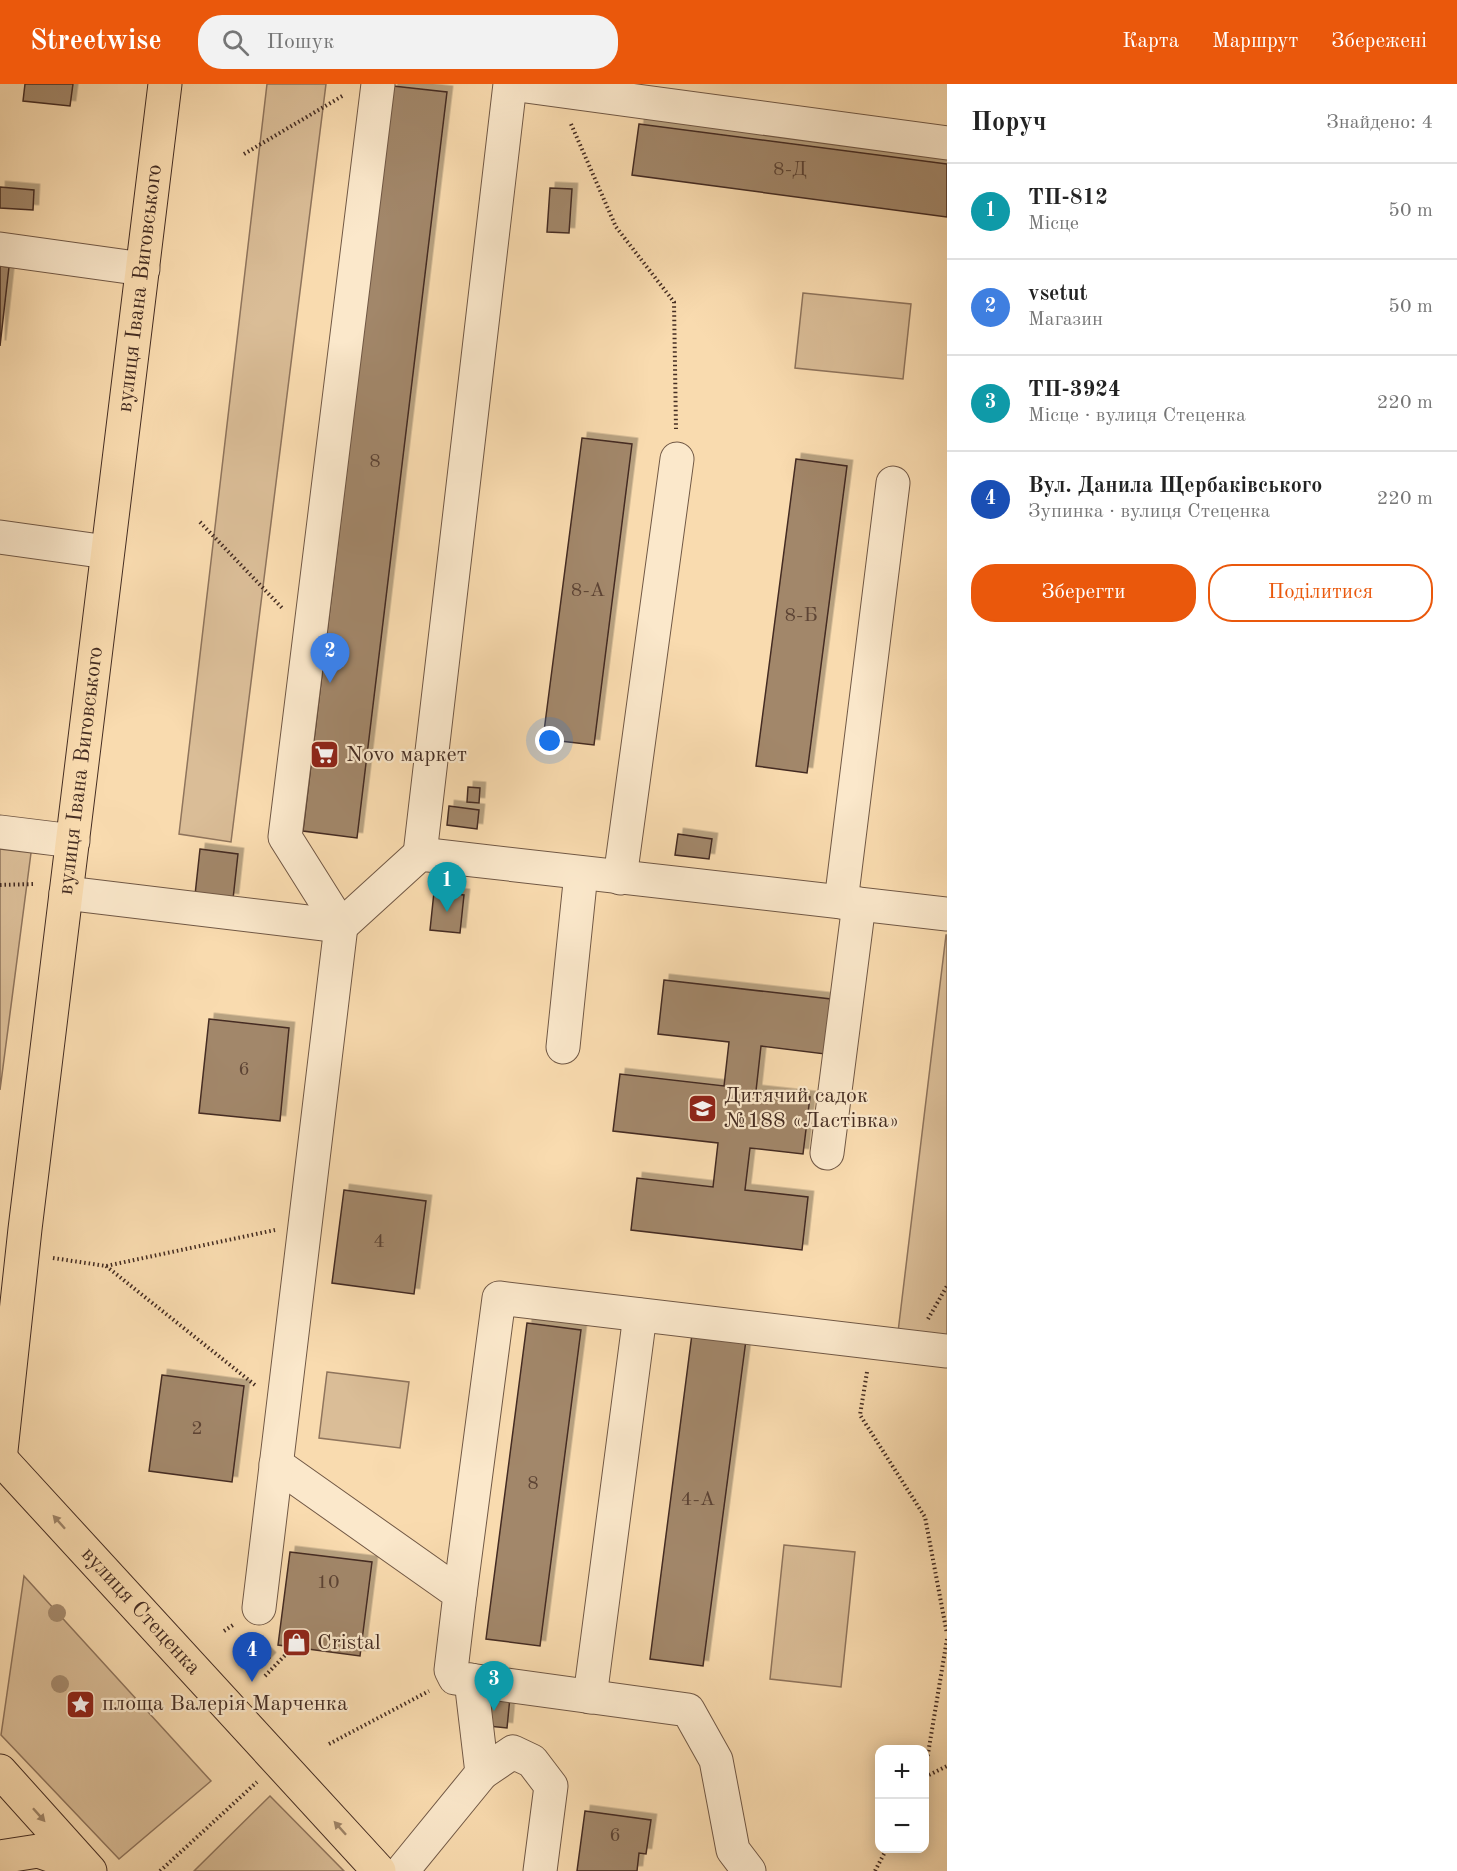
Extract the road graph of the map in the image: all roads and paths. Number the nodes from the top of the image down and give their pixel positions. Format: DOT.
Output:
graph roads {
  1 [pos="165,84"];
  2 [pos="511,84"];
  3 [pos="365,87"];
  4 [pos="556,90"];
  5 [pos="947,143"];
  6 [pos="244,154"];
  7 [pos="0,249"];
  8 [pos="143,269"];
  9 [pos="677,459"];
  10 [pos="893,483"];
  11 [pos="200,522"];
  12 [pos="0,537"];
  13 [pos="107,552"];
  14 [pos="310,638"];
  15 [pos="0,832"];
  16 [pos="73,841"];
  17 [pos="420,854"];
  18 [pos="581,873"];
  19 [pos="620,878"];
  20 [pos="33,884"];
  21 [pos="0,885"];
  22 [pos="66,893"];
  23 [pos="850,903"];
  24 [pos="947,914"];
  25 [pos="341,926"];
  26 [pos="563,1047"];
  27 [pos="827,1153"];
  28 [pos="305,1223"];
  29 [pos="36,1256"];
  30 [pos="106,1266"];
  31 [pos="0,1282"];
  32 [pos="640,1315"];
  33 [pos="872,1341"];
  34 [pos="947,1351"];
  35 [pos="282,1416"];
  36 [pos="0,1458"];
  37 [pos="276,1464"];
  38 [pos="460,1593"];
  39 [pos="259,1608"];
  40 [pos="947,1634"];
  41 [pos="947,1639"];
  42 [pos="293,1647"];
  43 [pos="265,1676"];
  44 [pos="463,1679"];
  45 [pos="590,1697"];
  46 [pos="329,1744"];
  47 [pos="929,1753"];
  48 [pos="947,1766"];
  49 [pos="0,1772"];
  50 [pos="482,1773"];
  51 [pos="929,1776"];
  52 [pos="257,1782"];
  53 [pos="884,1853"];
  54 [pos="0,1857"];
  55 [pos="88,1869"];
  56 [pos="160,1871"];
  57 [pos="379,1871"];
  58 [pos="402,1871"];
  59 [pos="540,1871"];
  60 [pos="749,1871"];
  61 [pos="875,1871"];
  1 -- 8 [label="main road, вулиця Івана Виговського"];
  2 -- 4 [label="street"];
  2 -- 17 [label="street"];
  3 -- 6 [label="path"];
  3 -- 14 [label="street"];
  4 -- 5 [label="street"];
  4 -- 9 [label="path"];
  7 -- 8 [label="street"];
  8 -- 13 [label="main road, вулиця Івана Виговського"];
  9 -- 19 [label="street"];
  10 -- 23 [label="street"];
  11 -- 14 [label="path"];
  12 -- 13 [label="street"];
  13 -- 16 [label="main road, вулиця Івана Виговського"];
  14 -- 25 [label="street"];
  15 -- 16 [label="street"];
  16 -- 22 [label="main road, вулиця Івана Виговського"];
  17 -- 18 [label="street"];
  17 -- 25 [label="street"];
  18 -- 19 [label="street"];
  18 -- 26 [label="street"];
  19 -- 23 [label="street"];
  20 -- 21 [label="path"];
  22 -- 25 [label="street"];
  22 -- 29 [label="main road, вулиця Івана Виговського"];
  23 -- 24 [label="street"];
  23 -- 27 [label="street"];
  25 -- 28 [label="street"];
  28 -- 30 [label="path"];
  28 -- 35 [label="street"];
  29 -- 30 [label="path"];
  29 -- 31 [label="main road"];
  29 -- 36 [label="main road, вулиця Івана Виговського"];
  30 -- 35 [label="path"];
  32 -- 33 [label="street"];
  32 -- 38 [label="street"];
  32 -- 45 [label="street"];
  33 -- 34 [label="street"];
  33 -- 40 [label="path"];
  35 -- 37 [label="street"];
  57 -- 36 [label="main road, вулиця Стеценка, one-way"];
  37 -- 38 [label="street"];
  37 -- 39 [label="street"];
  38 -- 44 [label="street"];
  41 -- 47 [label="path"];
  42 -- 43 [label="path"];
  44 -- 45 [label="street"];
  44 -- 46 [label="path"];
  44 -- 50 [label="street"];
  45 -- 60 [label="street"];
  48 -- 51 [label="path"];
  49 -- 55 [label="main road, one-way"];
  50 -- 58 [label="street"];
  50 -- 59 [label="street"];
  52 -- 56 [label="path"];
  53 -- 61 [label="path"];
  54 -- 55 [label="main road"];
}
